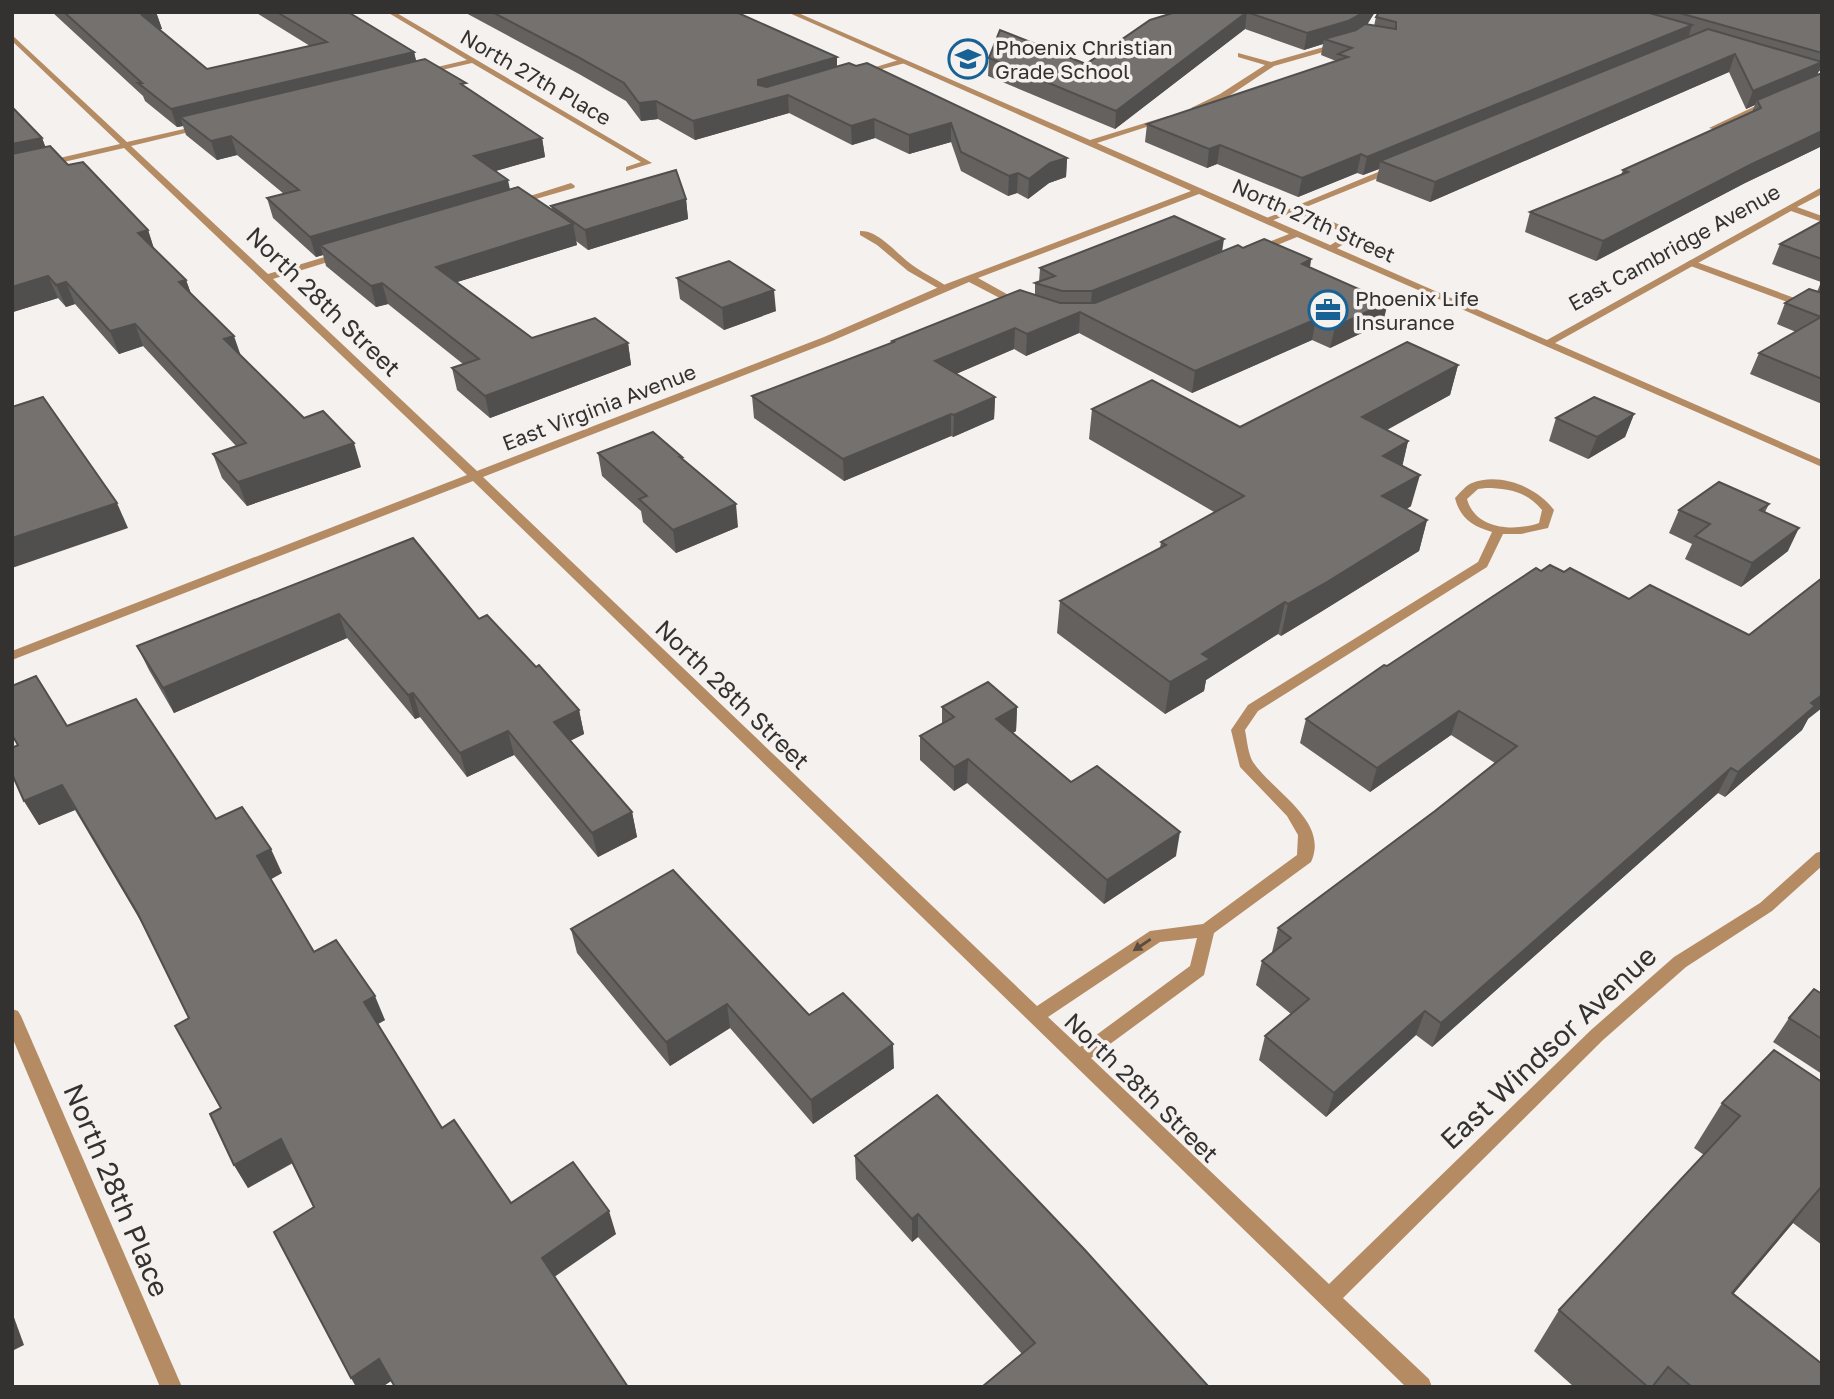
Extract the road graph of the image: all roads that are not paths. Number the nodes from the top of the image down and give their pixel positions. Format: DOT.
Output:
graph roads {
  1 [pos="390,12"];
  2 [pos="790,12"];
  3 [pos="12,37"];
  4 [pos="1349,43"];
  5 [pos="1241,55"];
  6 [pos="473,61"];
  7 [pos="902,61"];
  8 [pos="1272,64"];
  9 [pos="852,76"];
  10 [pos="408,77"];
  11 [pos="1772,102"];
  12 [pos="1191,110"];
  13 [pos="1179,114"];
  14 [pos="212,124"];
  15 [pos="1713,128"];
  16 [pos="1090,143"];
  17 [pos="127,145"];
  18 [pos="1408,162"];
  19 [pos="629,169"];
  20 [pos="12,172"];
  21 [pos="570,186"];
  22 [pos="1822,190"];
  23 [pos="1199,191"];
  24 [pos="506,205"];
  25 [pos="1790,208"];
  26 [pos="1294,209"];
  27 [pos="1822,219"];
  28 [pos="1266,220"];
  29 [pos="863,233"];
  30 [pos="1297,234"];
  31 [pos="1331,248"];
  32 [pos="351,252"];
  33 [pos="1248,254"];
  34 [pos="1691,263"];
  35 [pos="266,278"];
  36 [pos="970,278"];
  37 [pos="944,288"];
  38 [pos="1024,307"];
  39 [pos="1822,312"];
  40 [pos="1548,343"];
  41 [pos="1822,464"];
  42 [pos="475,477"];
  43 [pos="1499,530"];
  44 [pos="12,656"];
  45 [pos="1822,857"];
  46 [pos="1207,930"];
  47 [pos="12,1016"];
  48 [pos="1037,1016"];
  49 [pos="1079,1057"];
  50 [pos="1329,1298"];
  51 [pos="171,1387"];
  52 [pos="1421,1387"];
  1 -- 6 [label="street, North 27th Place"];
  2 -- 7 [label="street, North 27th Street"];
  3 -- 17 [label="street, North 28th Street"];
  4 -- 8 [label="street"];
  5 -- 8 [label="street"];
  6 -- 10 [label="street"];
  6 -- 19 [label="street, North 27th Place"];
  7 -- 9 [label="street"];
  7 -- 16 [label="street, North 27th Street"];
  8 -- 12 [label="street"];
  11 -- 15 [label="street"];
  13 -- 16 [label="street"];
  14 -- 17 [label="street"];
  16 -- 23 [label="street, North 27th Street"];
  17 -- 20 [label="street"];
  17 -- 35 [label="street, North 28th Street"];
  18 -- 26 [label="street"];
  21 -- 24 [label="street"];
  22 -- 25 [label="street, East Cambridge Avenue"];
  23 -- 28 [label="street, North 27th Street"];
  23 -- 36 [label="street, East Virginia Avenue"];
  25 -- 27 [label="street"];
  25 -- 34 [label="street, East Cambridge Avenue"];
  26 -- 28 [label="street"];
  26 -- 31 [label="street"];
  28 -- 30 [label="street, North 27th Street"];
  29 -- 37 [label="street"];
  30 -- 31 [label="street, North 27th Street"];
  30 -- 33 [label="street"];
  31 -- 40 [label="street, North 27th Street"];
  32 -- 35 [label="street"];
  34 -- 39 [label="street"];
  34 -- 40 [label="street, East Cambridge Avenue"];
  35 -- 42 [label="street, North 28th Street"];
  36 -- 37 [label="street, East Virginia Avenue"];
  36 -- 38 [label="street"];
  37 -- 42 [label="street, East Virginia Avenue"];
  40 -- 41 [label="street, North 27th Street"];
  42 -- 44 [label="street, East Virginia Avenue"];
  42 -- 48 [label="street, North 28th Street"];
  43 -- 43 [label="street"];
  43 -- 46 [label="street"];
  45 -- 50 [label="street, East Windsor Avenue"];
  46 -- 48 [label="street, one-way"];
  46 -- 49 [label="street"];
  47 -- 51 [label="street, North 28th Place"];
  48 -- 49 [label="street, North 28th Street"];
  49 -- 50 [label="street, North 28th Street"];
  50 -- 52 [label="street, North 28th Street"];
}
